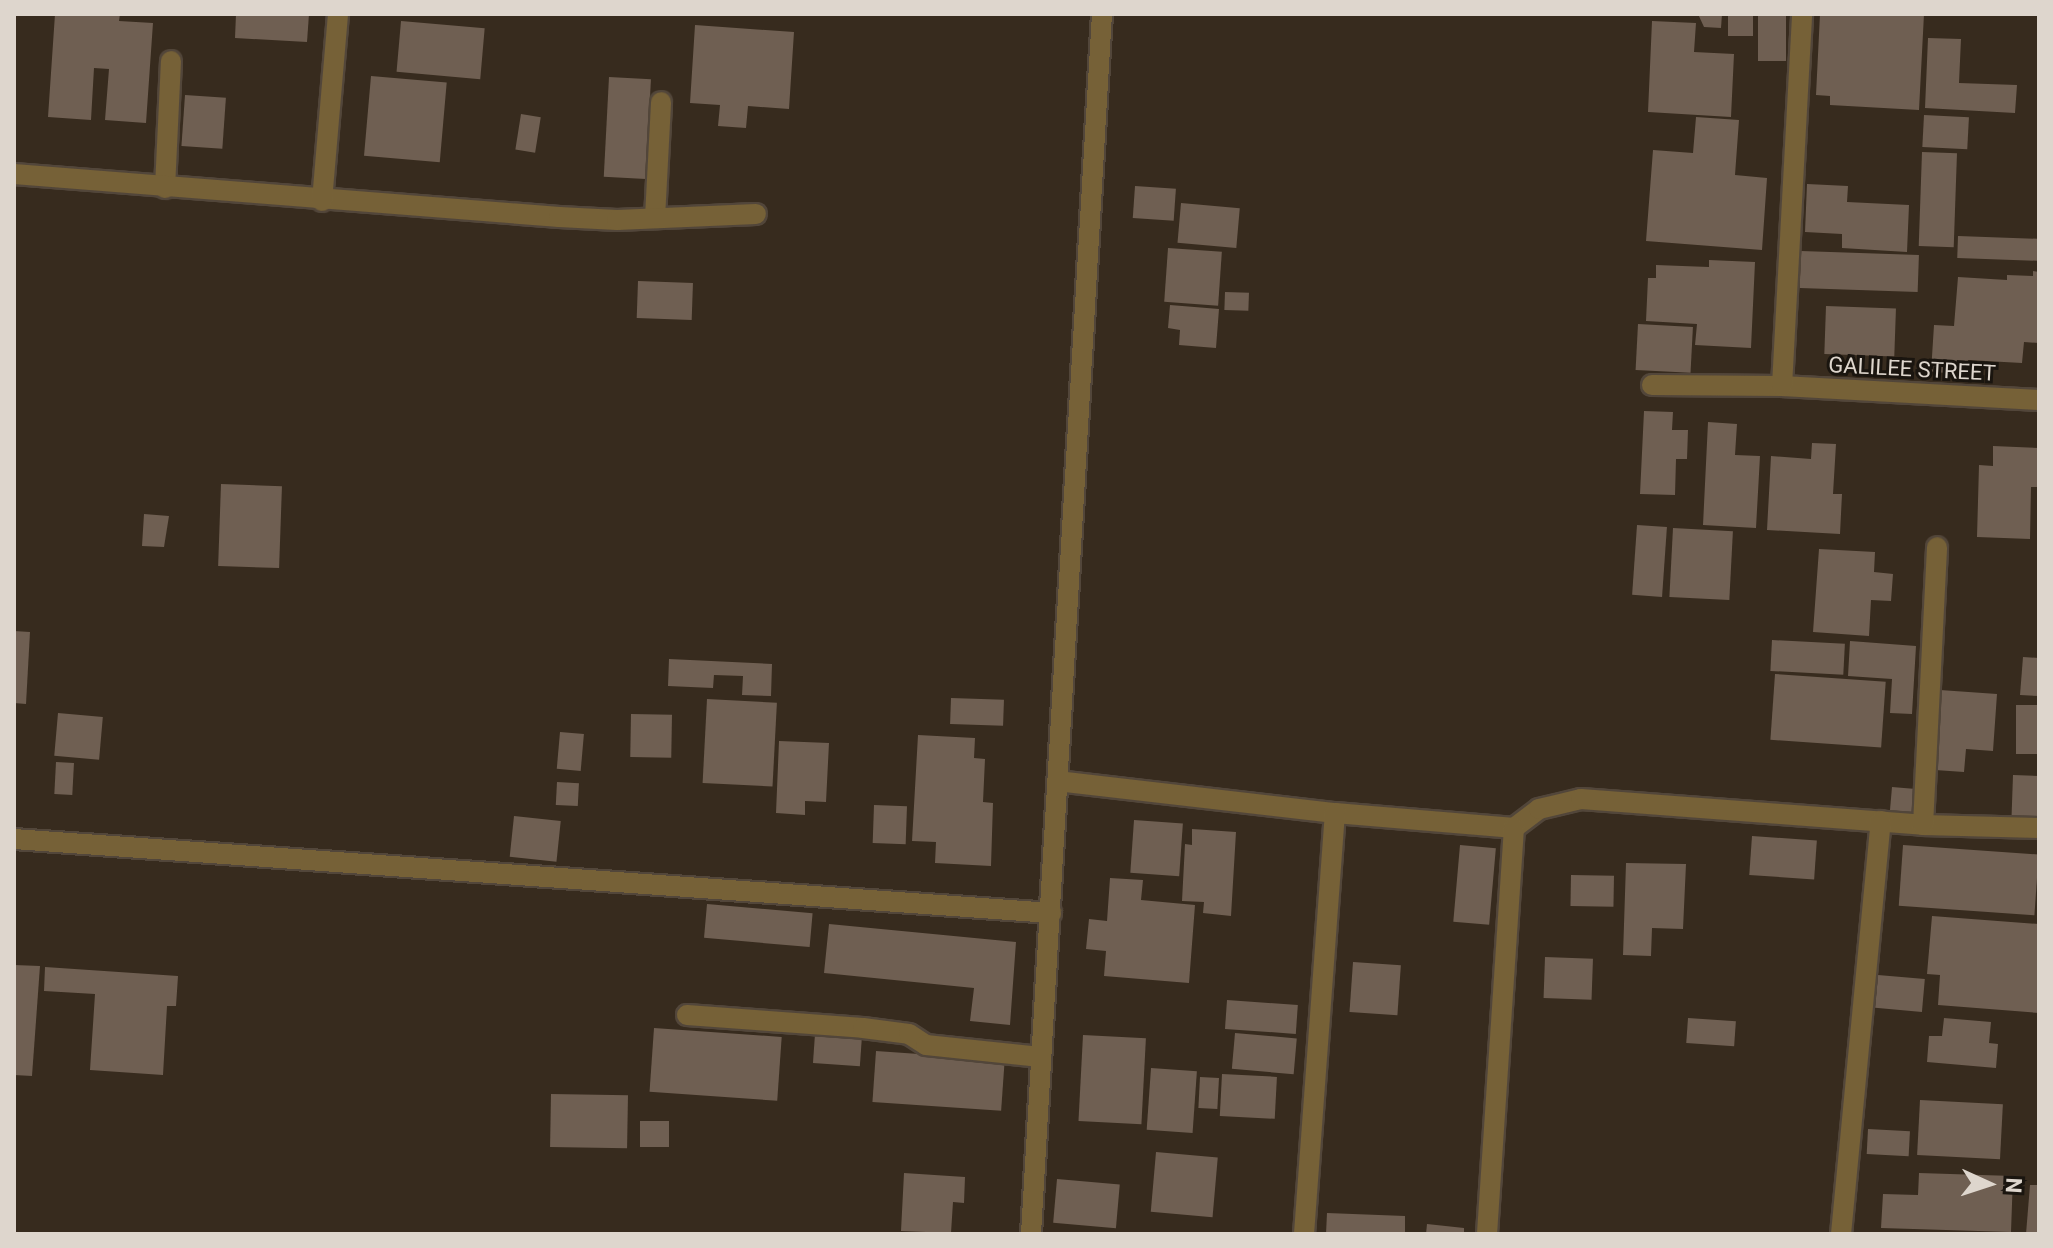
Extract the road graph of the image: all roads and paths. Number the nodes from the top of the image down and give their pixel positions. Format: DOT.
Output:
graph roads {
  1 [pos="338,14"];
  2 [pos="1102,14"];
  3 [pos="1802,14"];
  4 [pos="171,61"];
  5 [pos="661,102"];
  6 [pos="14,174"];
  7 [pos="165,188"];
  8 [pos="322,201"];
  9 [pos="756,214"];
  10 [pos="655,218"];
  11 [pos="1652,385"];
  12 [pos="1782,386"];
  13 [pos="2039,400"];
  14 [pos="1937,547"];
  15 [pos="1057,781"];
  16 [pos="1335,813"];
  17 [pos="1881,821"];
  18 [pos="1923,825"];
  19 [pos="1514,828"];
  20 [pos="2039,828"];
  21 [pos="14,839"];
  22 [pos="1051,913"];
  23 [pos="687,1015"];
  24 [pos="1040,1057"];
  25 [pos="1031,1234"];
  26 [pos="1304,1234"];
  27 [pos="1487,1234"];
  28 [pos="1841,1234"];
  1 -- 8 [label="street"];
  2 -- 15 [label="street"];
  3 -- 12 [label="street"];
  4 -- 7 [label="street"];
  5 -- 10 [label="street"];
  6 -- 7 [label="street"];
  7 -- 8 [label="street"];
  8 -- 10 [label="street"];
  9 -- 10 [label="street"];
  11 -- 12 [label="street, GALILEE STREET"];
  12 -- 13 [label="street, GALILEE STREET"];
  14 -- 18 [label="street"];
  15 -- 16 [label="street"];
  15 -- 22 [label="street"];
  16 -- 19 [label="street"];
  16 -- 26 [label="street"];
  17 -- 18 [label="street"];
  17 -- 19 [label="street"];
  17 -- 28 [label="street"];
  18 -- 20 [label="street"];
  19 -- 27 [label="street"];
  21 -- 22 [label="street"];
  22 -- 24 [label="street"];
  23 -- 24 [label="street"];
  24 -- 25 [label="street"];
}
